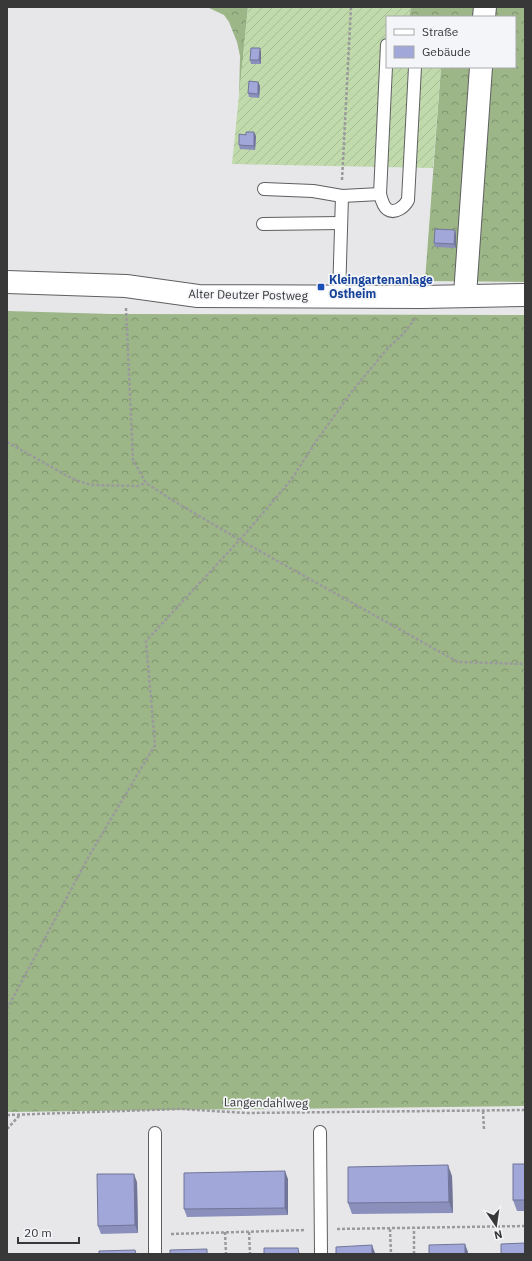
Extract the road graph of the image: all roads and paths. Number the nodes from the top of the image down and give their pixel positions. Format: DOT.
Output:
graph roads {
  1 [pos="351,7"];
  2 [pos="386,66"];
  3 [pos="414,68"];
  4 [pos="481,68"];
  5 [pos="264,189"];
  6 [pos="380,194"];
  7 [pos="342,196"];
  8 [pos="341,223"];
  9 [pos="263,224"];
  10 [pos="7,282"];
  11 [pos="465,295"];
  12 [pos="525,295"];
  13 [pos="339,296"];
  14 [pos="125,302"];
  15 [pos="417,315"];
  16 [pos="7,442"];
  17 [pos="146,483"];
  18 [pos="240,540"];
  19 [pos="525,664"];
  20 [pos="7,1009"];
  21 [pos="483,1110"];
  22 [pos="525,1110"];
  23 [pos="20,1114"];
  24 [pos="7,1115"];
  25 [pos="7,1129"];
  26 [pos="484,1130"];
  27 [pos="320,1132"];
  28 [pos="156,1133"];
  29 [pos="525,1226"];
  30 [pos="390,1228"];
  31 [pos="414,1228"];
  32 [pos="321,1230"];
  33 [pos="225,1232"];
  34 [pos="249,1232"];
  35 [pos="154,1234"];
  36 [pos="155,1254"];
  37 [pos="226,1254"];
  38 [pos="250,1254"];
  39 [pos="321,1254"];
  40 [pos="391,1254"];
  41 [pos="414,1254"];
  1 -- 7 [label="path"];
  2 -- 6 [label="lane"];
  3 -- 6 [label="lane"];
  4 -- 11 [label="street"];
  5 -- 7 [label="lane"];
  6 -- 7 [label="lane"];
  7 -- 8 [label="lane"];
  8 -- 9 [label="lane"];
  8 -- 13 [label="lane"];
  10 -- 13 [label="street, Alter Deutzer Postweg"];
  11 -- 12 [label="street, Alter Deutzer Postweg"];
  11 -- 13 [label="street, Alter Deutzer Postweg"];
  14 -- 17 [label="path"];
  15 -- 18 [label="path"];
  16 -- 17 [label="path"];
  17 -- 18 [label="path"];
  18 -- 19 [label="path"];
  18 -- 20 [label="path"];
  21 -- 22 [label="path, Langendahlweg"];
  21 -- 23 [label="path, Langendahlweg"];
  21 -- 26 [label="path"];
  23 -- 24 [label="path, Langendahlweg"];
  23 -- 25 [label="path"];
  27 -- 32 [label="lane"];
  28 -- 35 [label="lane"];
  29 -- 31 [label="path"];
  30 -- 31 [label="path"];
  30 -- 32 [label="path"];
  30 -- 40 [label="path"];
  31 -- 41 [label="path"];
  32 -- 34 [label="path"];
  32 -- 39 [label="lane"];
  33 -- 34 [label="path"];
  33 -- 35 [label="path"];
  33 -- 37 [label="path"];
  34 -- 38 [label="path"];
  35 -- 36 [label="lane"];
}
